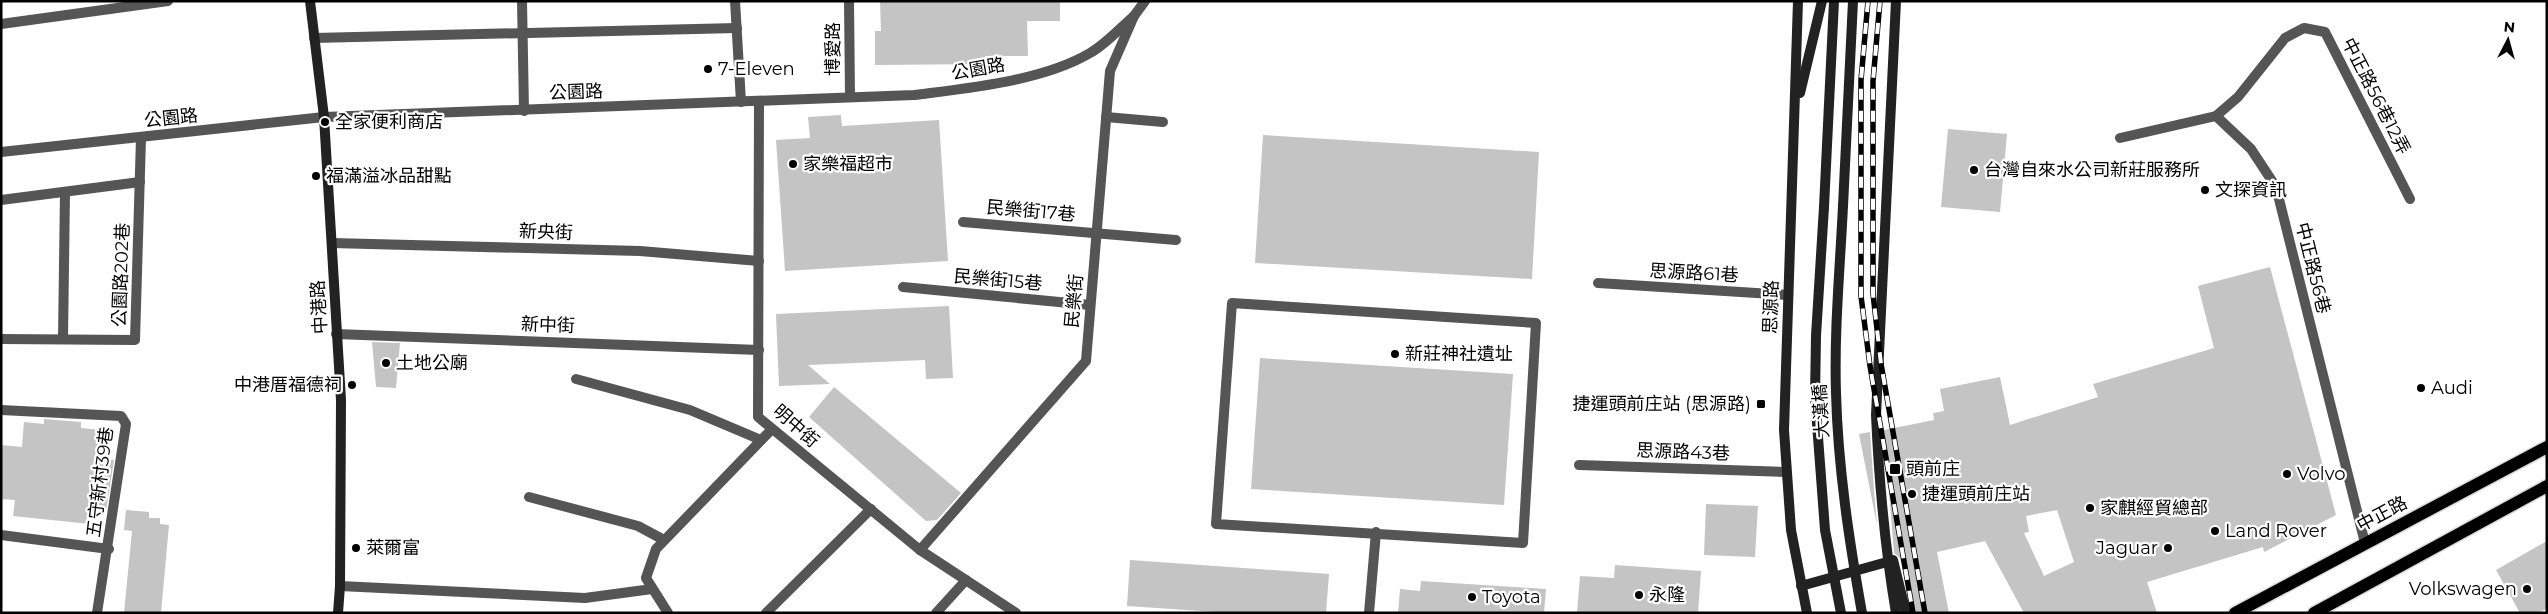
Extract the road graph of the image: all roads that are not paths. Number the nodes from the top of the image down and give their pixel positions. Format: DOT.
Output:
graph roads {
  1 [pos="168,1"];
  2 [pos="310,1"];
  3 [pos="522,1"];
  4 [pos="735,1"];
  5 [pos="849,1"];
  6 [pos="1145,1"];
  7 [pos="1798,1"];
  8 [pos="1822,1"];
  9 [pos="1834,1"];
  10 [pos="1853,1"];
  11 [pos="1896,1"];
  12 [pos="1134,16"];
  13 [pos="1,24"];
  14 [pos="737,28"];
  15 [pos="523,33"];
  16 [pos="314,38"];
  17 [pos="850,97"];
  18 [pos="759,101"];
  19 [pos="741,102"];
  20 [pos="524,111"];
  21 [pos="1794,114"];
  22 [pos="2216,116"];
  23 [pos="324,117"];
  24 [pos="1106,117"];
  25 [pos="1163,122"];
  26 [pos="141,138"];
  27 [pos="2120,138"];
  28 [pos="1,152"];
  29 [pos="140,182"];
  30 [pos="65,192"];
  31 [pos="2410,199"];
  32 [pos="1,200"];
  33 [pos="963,222"];
  34 [pos="1096,233"];
  35 [pos="1176,240"];
  36 [pos="332,243"];
  37 [pos="759,261"];
  38 [pos="1598,283"];
  39 [pos="903,287"];
  40 [pos="1788,295"];
  41 [pos="1090,305"];
  42 [pos="336,334"];
  43 [pos="1,339"];
  44 [pos="63,340"];
  45 [pos="758,350"];
  46 [pos="576,380"];
  47 [pos="1,410"];
  48 [pos="772,428"];
  49 [pos="761,440"];
  50 [pos="2547,447"];
  51 [pos="1579,465"];
  52 [pos="1786,472"];
  53 [pos="2547,486"];
  54 [pos="530,497"];
  55 [pos="871,510"];
  56 [pos="1886,528"];
  57 [pos="1376,532"];
  58 [pos="1,535"];
  59 [pos="664,540"];
  60 [pos="2365,543"];
  61 [pos="108,550"];
  62 [pos="920,550"];
  63 [pos="1887,562"];
  64 [pos="966,580"];
  65 [pos="340,586"];
  66 [pos="1801,586"];
  67 [pos="652,589"];
  68 [pos="2240,612"];
  69 [pos="97,613"];
  70 [pos="338,613"];
  71 [pos="668,613"];
  72 [pos="766,613"];
  73 [pos="936,613"];
  74 [pos="1016,613"];
  75 [pos="1368,613"];
  76 [pos="1807,613"];
  77 [pos="1841,613"];
  78 [pos="1862,613"];
  79 [pos="1896,613"];
  80 [pos="1906,613"];
  81 [pos="2314,613"];
  1 -- 13 [label="street"];
  2 -- 16 [label="main road, 中港路"];
  3 -- 15 [label="street"];
  4 -- 14 [label="street"];
  5 -- 17 [label="street, 博愛路"];
  6 -- 12 [label="street, 民樂街"];
  7 -- 21 [label="main road, 思源路"];
  8 -- 21 [label="main road"];
  9 -- 77 [label="main road, 大漢橋, bridge"];
  10 -- 78 [label="main road, 大漢橋, bridge"];
  11 -- 56 [label="main road"];
  12 -- 17 [label="street, 公園路"];
  12 -- 24 [label="street, 民樂街"];
  14 -- 15 [label="street"];
  14 -- 19 [label="street"];
  15 -- 16 [label="street"];
  15 -- 20 [label="street"];
  16 -- 23 [label="main road, 中港路"];
  17 -- 18 [label="street, 公園路"];
  18 -- 19 [label="street, 公園路"];
  18 -- 37 [label="street, 明中街"];
  19 -- 20 [label="street, 公園路"];
  20 -- 23 [label="street, 公園路"];
  21 -- 40 [label="main road, 思源路"];
  22 -- 27 [label="street"];
  22 -- 31 [label="street, 中正路56巷12弄"];
  22 -- 60 [label="street, 中正路56巷"];
  23 -- 26 [label="street, 公園路"];
  23 -- 36 [label="main road, 中港路"];
  24 -- 25 [label="street"];
  24 -- 34 [label="street, 民樂街"];
  26 -- 28 [label="street, 公園路"];
  26 -- 29 [label="street, 公園路202巷"];
  29 -- 30 [label="street"];
  29 -- 44 [label="street, 公園路202巷"];
  30 -- 32 [label="street"];
  30 -- 44 [label="street"];
  33 -- 34 [label="street, 民樂街17巷"];
  34 -- 35 [label="street, 民樂街17巷"];
  34 -- 41 [label="street, 民樂街"];
  36 -- 37 [label="street, 新央街"];
  36 -- 42 [label="main road, 中港路"];
  37 -- 45 [label="street, 明中街"];
  38 -- 40 [label="street, 思源路61巷"];
  39 -- 41 [label="street, 民樂街15巷"];
  40 -- 52 [label="main road, 思源路"];
  41 -- 62 [label="street, 民樂街"];
  42 -- 45 [label="street, 新中街"];
  42 -- 65 [label="main road, 中港路"];
  43 -- 44 [label="street, 公園路202巷"];
  45 -- 48 [label="street, 明中街"];
  46 -- 49 [label="street"];
  47 -- 61 [label="street, 五守新村39巷"];
  48 -- 49 [label="street"];
  48 -- 55 [label="street, 明中街"];
  49 -- 59 [label="street"];
  50 -- 60 [label="main road, 中正路"];
  51 -- 52 [label="street, 思源路43巷"];
  52 -- 66 [label="main road, 思源路"];
  53 -- 81 [label="main road"];
  54 -- 59 [label="street"];
  55 -- 62 [label="street, 明中街"];
  55 -- 72 [label="street"];
  56 -- 63 [label="main road"];
  56 -- 80 [label="main road"];
  57 -- 57 [label="street"];
  57 -- 75 [label="street"];
  58 -- 61 [label="street"];
  59 -- 67 [label="street"];
  60 -- 68 [label="main road, 中正路"];
  61 -- 69 [label="street, 五守新村39巷"];
  62 -- 64 [label="street, 明中街"];
  63 -- 66 [label="main road"];
  63 -- 79 [label="main road"];
  64 -- 73 [label="street"];
  64 -- 74 [label="street, 明中街"];
  65 -- 67 [label="street"];
  65 -- 70 [label="main road, 中港路"];
  66 -- 76 [label="main road, 思源路"];
  67 -- 71 [label="street"];
}
